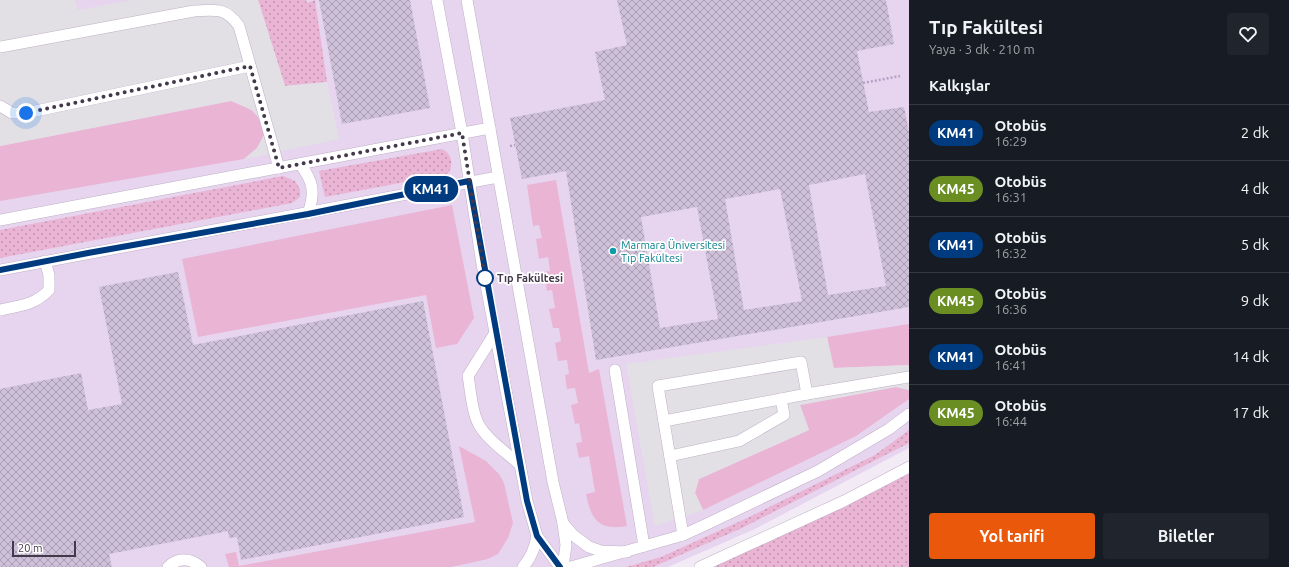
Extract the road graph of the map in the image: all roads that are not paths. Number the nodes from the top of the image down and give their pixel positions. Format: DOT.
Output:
graph roads {
  1 [pos="437,0"];
  2 [pos="467,0"];
  3 [pos="0,47"];
  4 [pos="250,66"];
  5 [pos="0,106"];
  6 [pos="490,128"];
  7 [pos="462,133"];
  8 [pos="300,164"];
  9 [pos="279,168"];
  10 [pos="498,177"];
  11 [pos="469,181"];
  12 [pos="308,214"];
  13 [pos="0,220"];
  14 [pos="45,261"];
  15 [pos="0,270"];
  16 [pos="0,310"];
  17 [pos="495,333"];
  18 [pos="615,370"];
  19 [pos="909,377"];
  20 [pos="806,394"];
  21 [pos="781,399"];
  22 [pos="909,414"];
  23 [pos="664,421"];
  24 [pos="670,456"];
  25 [pos="520,465"];
  26 [pos="909,467"];
  27 [pos="563,523"];
  28 [pos="683,534"];
  29 [pos="537,536"];
  30 [pos="644,546"];
  31 [pos="627,552"];
  32 [pos="168,567"];
  33 [pos="201,567"];
  34 [pos="523,567"];
  35 [pos="562,567"];
  36 [pos="571,567"];
  37 [pos="700,567"];
  1 -- 7 [label="lane"];
  2 -- 6 [label="lane"];
  3 -- 4 [label="lane"];
  4 -- 5 [label="lane"];
  4 -- 9 [label="lane"];
  6 -- 7 [label="lane"];
  6 -- 10 [label="lane"];
  7 -- 8 [label="lane"];
  7 -- 11 [label="lane"];
  8 -- 9 [label="lane"];
  8 -- 12 [label="lane"];
  9 -- 13 [label="lane"];
  10 -- 11 [label="lane"];
  10 -- 27 [label="lane"];
  11 -- 12 [label="lane"];
  11 -- 17 [label="lane"];
  12 -- 14 [label="lane"];
  14 -- 15 [label="lane"];
  14 -- 16 [label="lane"];
  17 -- 25 [label="lane"];
  17 -- 25 [label="lane"];
  18 -- 30 [label="lane"];
  19 -- 20 [label="lane"];
  20 -- 21 [label="lane"];
  20 -- 23 [label="lane"];
  21 -- 23 [label="lane"];
  21 -- 24 [label="lane"];
  22 -- 28 [label="lane"];
  23 -- 24 [label="lane"];
  24 -- 28 [label="lane"];
  25 -- 29 [label="lane"];
  26 -- 37 [label="lane"];
  27 -- 31 [label="lane"];
  27 -- 35 [label="lane"];
  28 -- 30 [label="lane"];
  29 -- 34 [label="lane"];
  29 -- 35 [label="lane"];
  30 -- 31 [label="lane"];
  31 -- 36 [label="lane"];
  32 -- 33 [label="lane"];
}
